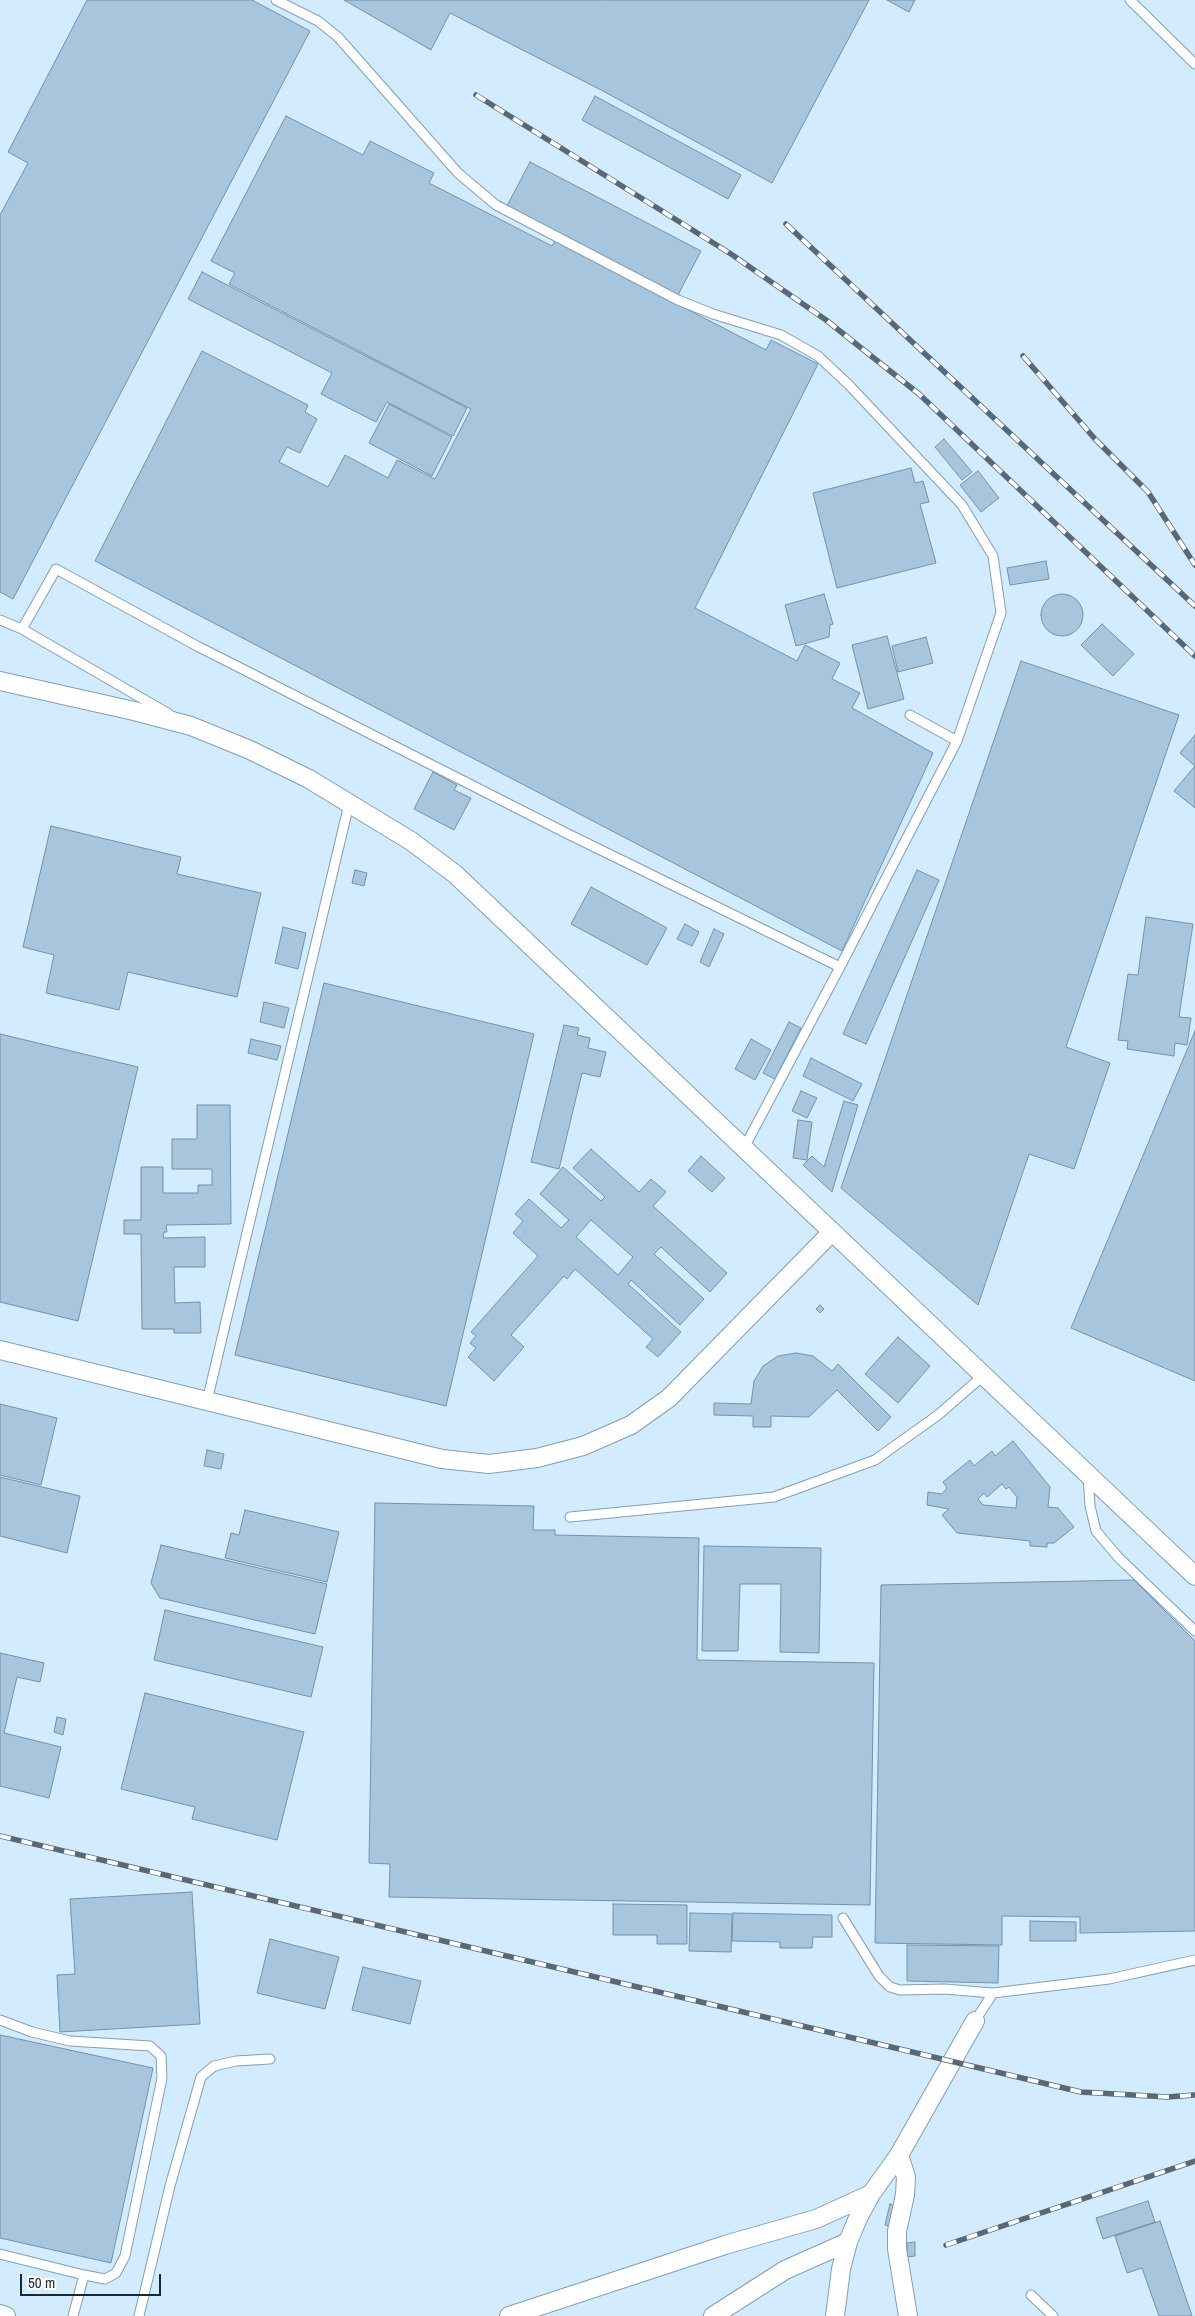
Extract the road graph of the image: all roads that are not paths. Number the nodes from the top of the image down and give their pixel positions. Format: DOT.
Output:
graph roads {
  1 [pos="276,0"];
  2 [pos="1130,0"];
  3 [pos="1195,64"];
  4 [pos="0,620"];
  5 [pos="22,629"];
  6 [pos="0,681"];
  7 [pos="910,714"];
  8 [pos="191,726"];
  9 [pos="957,741"];
  10 [pos="349,804"];
  11 [pos="840,967"];
  12 [pos="744,1148"];
  13 [pos="832,1232"];
  14 [pos="0,1350"];
  15 [pos="984,1375"];
  16 [pos="207,1401"];
  17 [pos="1088,1474"];
  18 [pos="570,1517"];
  19 [pos="1195,1576"];
  20 [pos="1195,1631"];
  21 [pos="843,1918"];
  22 [pos="1195,1960"];
  23 [pos="993,1993"];
  24 [pos="0,2020"];
  25 [pos="975,2021"];
  26 [pos="270,2059"];
  27 [pos="899,2155"];
  28 [pos="871,2194"];
  29 [pos="848,2242"];
  30 [pos="0,2254"];
  31 [pos="84,2275"];
  32 [pos="1031,2296"];
  33 [pos="0,2314"];
  34 [pos="6,2316"];
  35 [pos="74,2316"];
  36 [pos="139,2316"];
  37 [pos="509,2316"];
  38 [pos="713,2316"];
  39 [pos="835,2316"];
  40 [pos="908,2316"];
  41 [pos="1053,2316"];
  1 -- 9 [label="lane"];
  2 -- 3 [label="lane"];
  4 -- 5 [label="lane"];
  5 -- 8 [label="lane"];
  5 -- 11 [label="lane"];
  6 -- 8 [label="street"];
  7 -- 9 [label="lane"];
  8 -- 10 [label="street"];
  9 -- 11 [label="lane"];
  10 -- 12 [label="street"];
  10 -- 16 [label="lane"];
  11 -- 12 [label="lane"];
  12 -- 13 [label="street"];
  13 -- 15 [label="street"];
  13 -- 16 [label="street"];
  14 -- 16 [label="street"];
  15 -- 17 [label="street"];
  15 -- 18 [label="lane"];
  17 -- 19 [label="street"];
  17 -- 20 [label="lane"];
  21 -- 23 [label="lane"];
  22 -- 23 [label="lane"];
  23 -- 25 [label="lane"];
  24 -- 31 [label="lane"];
  25 -- 27 [label="street"];
  26 -- 36 [label="lane"];
  27 -- 28 [label="street"];
  27 -- 40 [label="street"];
  28 -- 29 [label="street"];
  28 -- 37 [label="street"];
  29 -- 38 [label="street"];
  29 -- 39 [label="street"];
  30 -- 31 [label="lane"];
  31 -- 35 [label="lane"];
  32 -- 41 [label="lane"];
  33 -- 34 [label="street"];
}
